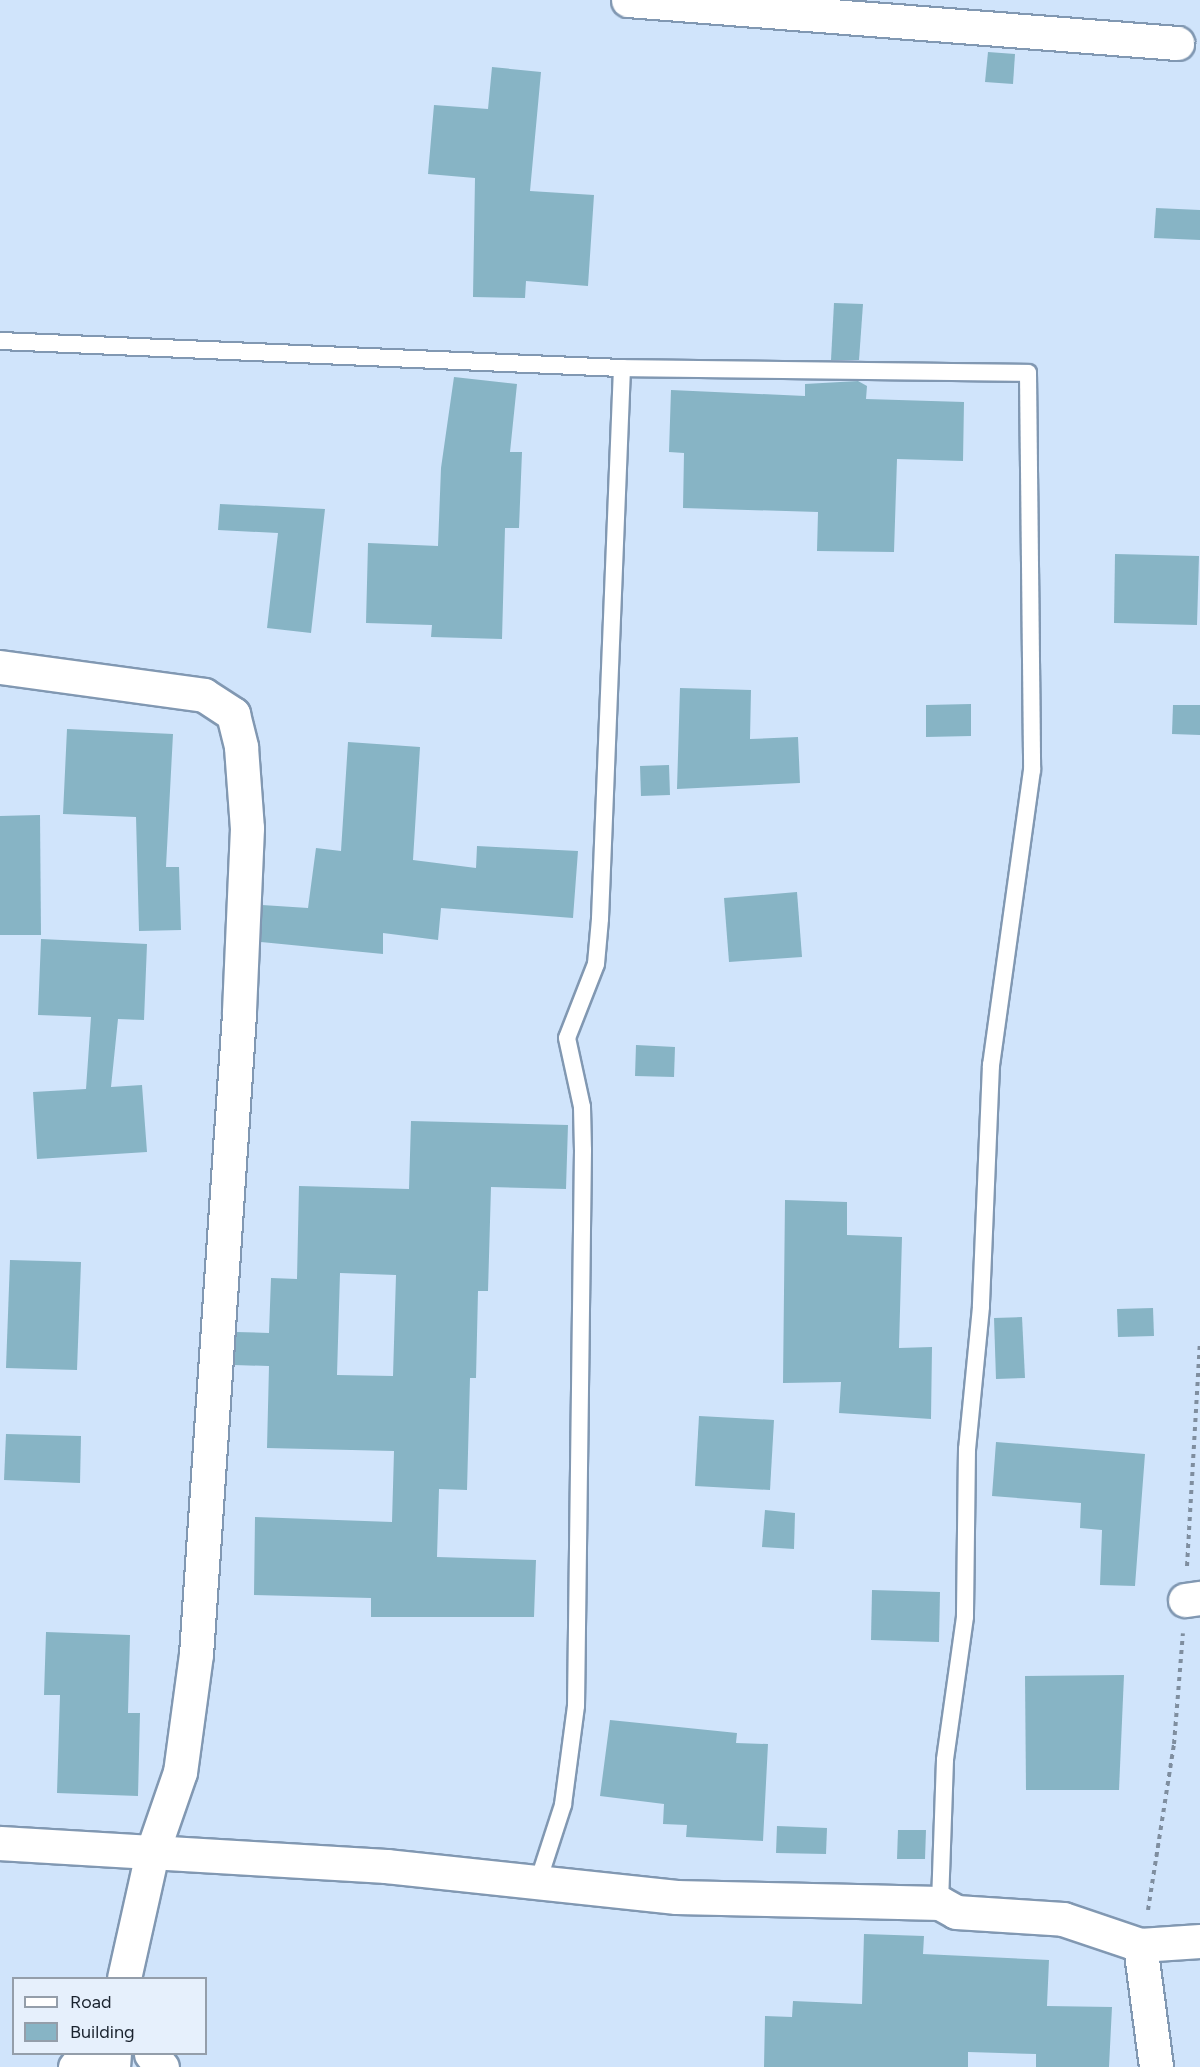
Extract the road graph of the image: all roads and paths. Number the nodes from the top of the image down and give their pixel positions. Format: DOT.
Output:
graph roads {
  1 [pos="628,0"];
  2 [pos="905,0"];
  3 [pos="860,18"];
  4 [pos="1177,43"];
  5 [pos="0,341"];
  6 [pos="622,368"];
  7 [pos="0,667"];
  8 [pos="1200,1341"];
  9 [pos="1193,1599"];
  10 [pos="0,1843"];
  11 [pos="152,1853"];
  12 [pos="538,1882"];
  13 [pos="940,1904"];
  14 [pos="1200,1941"];
  15 [pos="1140,1945"];
  16 [pos="124,1977"];
  17 [pos="85,2055"];
  18 [pos="152,2055"];
  19 [pos="75,2067"];
  20 [pos="162,2067"];
  21 [pos="1156,2067"];
  1 -- 3 [label="street"];
  2 -- 3 [label="street"];
  3 -- 4 [label="street"];
  5 -- 6 [label="lane"];
  6 -- 12 [label="lane"];
  6 -- 13 [label="lane"];
  7 -- 11 [label="street"];
  8 -- 9 [label="path"];
  9 -- 15 [label="path"];
  10 -- 11 [label="street"];
  11 -- 12 [label="street"];
  11 -- 16 [label="street"];
  12 -- 13 [label="street"];
  13 -- 15 [label="street"];
  14 -- 15 [label="street"];
  15 -- 21 [label="street"];
  17 -- 19 [label="street"];
  18 -- 20 [label="street"];
}
